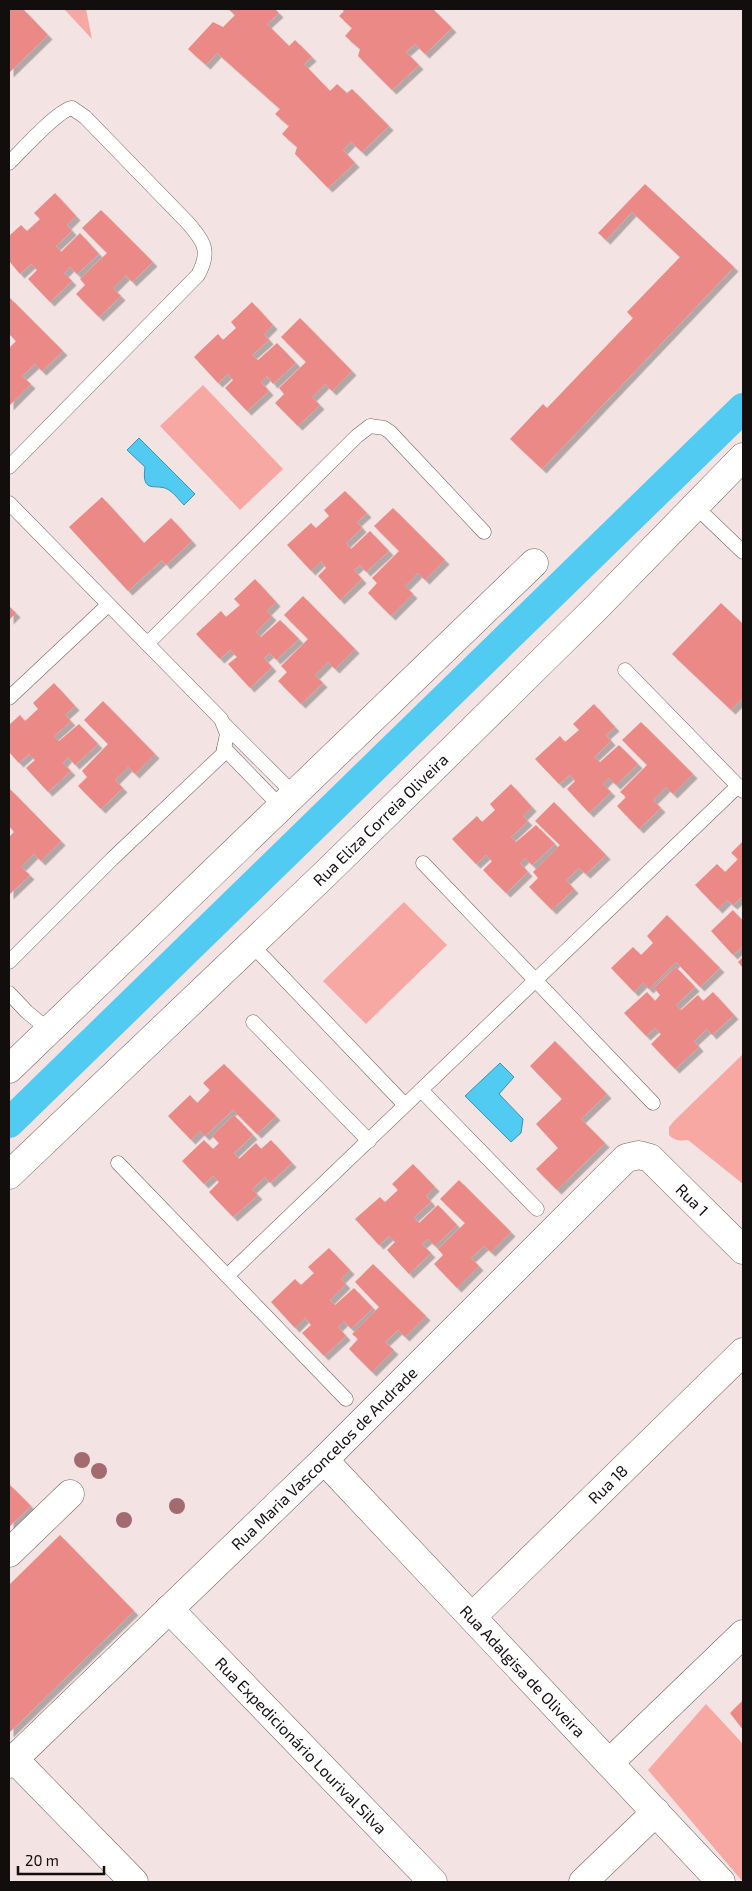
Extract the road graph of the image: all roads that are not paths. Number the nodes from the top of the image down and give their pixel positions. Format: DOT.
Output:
graph roads {
  1 [pos="9,163"];
  2 [pos="743,457"];
  3 [pos="9,467"];
  4 [pos="9,503"];
  5 [pos="695,506"];
  6 [pos="484,532"];
  7 [pos="743,552"];
  8 [pos="534,563"];
  9 [pos="108,605"];
  10 [pos="147,644"];
  11 [pos="625,670"];
  12 [pos="9,698"];
  13 [pos="224,723"];
  14 [pos="224,748"];
  15 [pos="741,788"];
  16 [pos="288,800"];
  17 [pos="423,862"];
  18 [pos="251,944"];
  19 [pos="9,962"];
  20 [pos="535,981"];
  21 [pos="9,993"];
  22 [pos="253,1022"];
  23 [pos="49,1030"];
  24 [pos="9,1069"];
  25 [pos="422,1090"];
  26 [pos="653,1103"];
  27 [pos="405,1105"];
  28 [pos="369,1141"];
  29 [pos="639,1155"];
  30 [pos="118,1164"];
  31 [pos="9,1175"];
  32 [pos="537,1209"];
  33 [pos="743,1250"];
  34 [pos="227,1276"];
  35 [pos="743,1352"];
  36 [pos="346,1399"];
  37 [pos="324,1460"];
  38 [pos="70,1494"];
  39 [pos="9,1553"];
  40 [pos="169,1609"];
  41 [pos="472,1617"];
  42 [pos="743,1634"];
  43 [pos="12,1761"];
  44 [pos="609,1763"];
  45 [pos="656,1812"];
  46 [pos="134,1882"];
  47 [pos="433,1882"];
  48 [pos="583,1882"];
  49 [pos="721,1882"];
  1 -- 3 [label="lane"];
  2 -- 5 [label="street, Rua Eliza Correia Oliveira"];
  4 -- 9 [label="lane"];
  5 -- 7 [label="lane"];
  5 -- 18 [label="street, Rua Eliza Correia Oliveira"];
  6 -- 10 [label="lane"];
  8 -- 16 [label="street"];
  9 -- 10 [label="lane"];
  9 -- 12 [label="lane"];
  10 -- 13 [label="lane"];
  11 -- 15 [label="lane"];
  13 -- 14 [label="lane"];
  13 -- 16 [label="lane"];
  14 -- 16 [label="lane"];
  14 -- 19 [label="lane"];
  15 -- 20 [label="lane"];
  16 -- 23 [label="street"];
  17 -- 20 [label="lane"];
  18 -- 27 [label="lane"];
  18 -- 31 [label="street, Rua Eliza Correia Oliveira"];
  20 -- 25 [label="lane"];
  20 -- 26 [label="lane"];
  21 -- 23 [label="lane"];
  22 -- 28 [label="lane"];
  23 -- 24 [label="street"];
  25 -- 27 [label="lane"];
  25 -- 32 [label="lane"];
  27 -- 28 [label="lane"];
  28 -- 34 [label="lane"];
  29 -- 33 [label="street, Rua 1"];
  29 -- 37 [label="street, Rua Maria Vasconcelos de Andrade"];
  30 -- 34 [label="lane"];
  34 -- 36 [label="lane"];
  35 -- 41 [label="street, Rua 18"];
  37 -- 40 [label="street, Rua Maria Vasconcelos de Andrade"];
  37 -- 41 [label="street, Rua Adalgisa de Oliveira"];
  38 -- 39 [label="street"];
  40 -- 43 [label="street, Rua Maria Vasconcelos de Andrade"];
  40 -- 47 [label="street, Rua Expedicionário Lourival Silva"];
  41 -- 44 [label="street, Rua Adalgisa de Oliveira"];
  42 -- 44 [label="street"];
  43 -- 46 [label="street"];
  44 -- 45 [label="street, Rua Adalgisa de Oliveira"];
  45 -- 48 [label="street"];
  45 -- 49 [label="street, Rua Adalgisa de Oliveira"];
}
